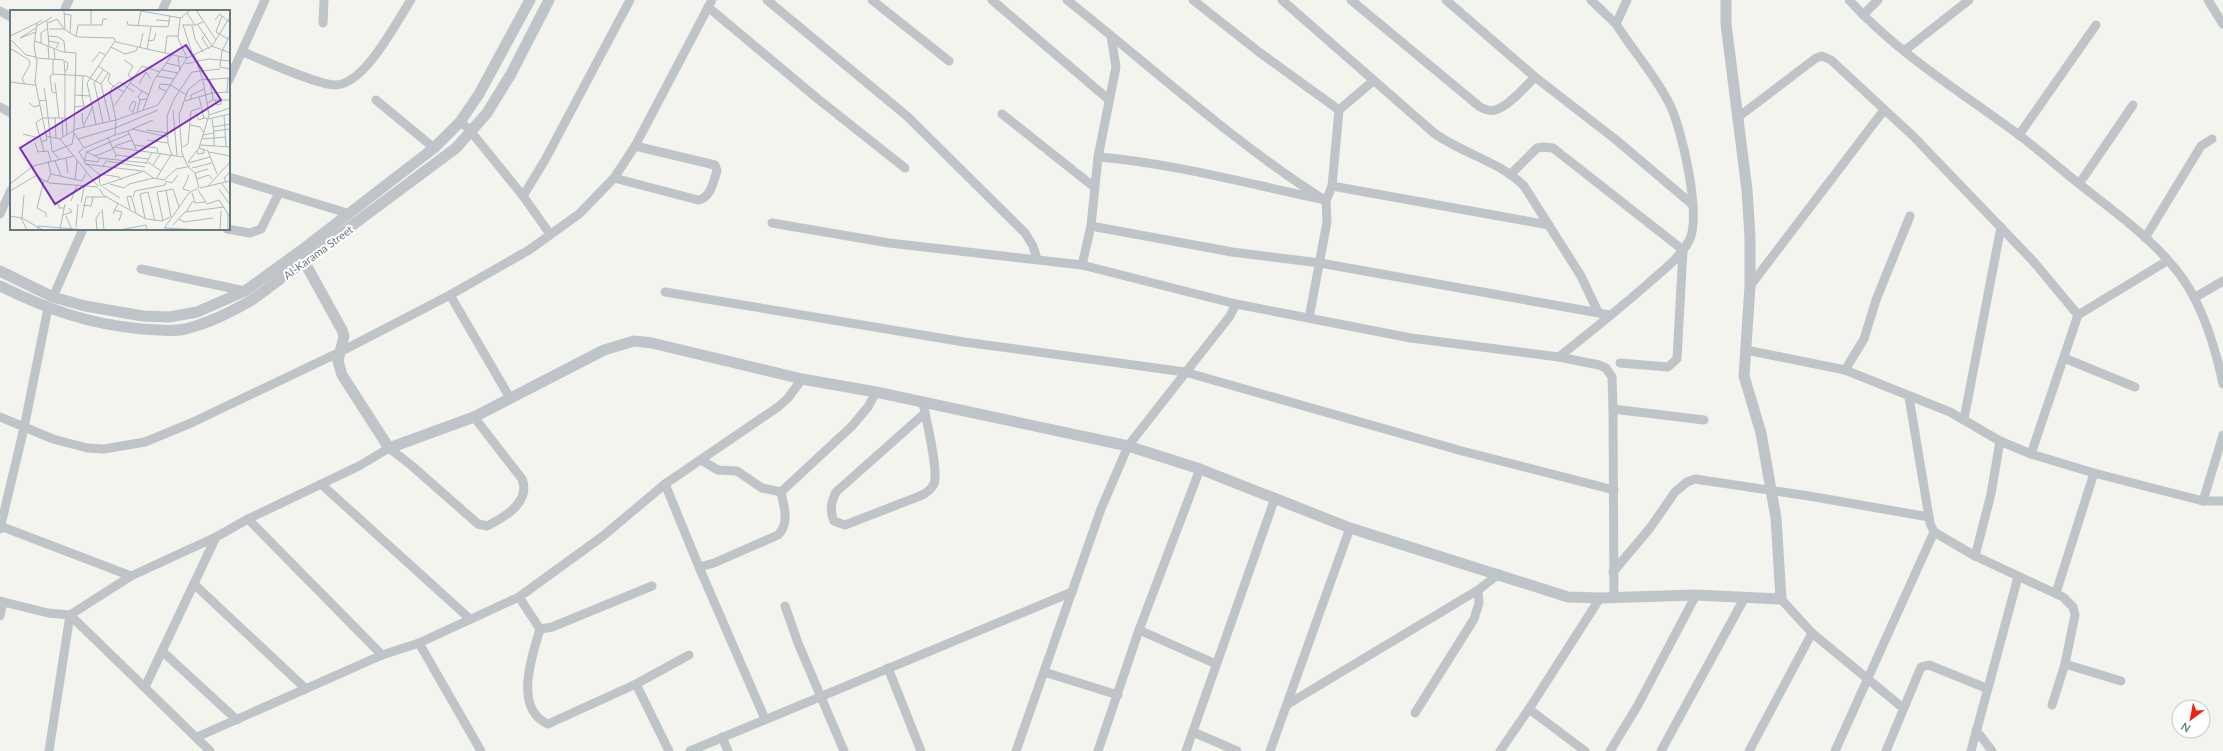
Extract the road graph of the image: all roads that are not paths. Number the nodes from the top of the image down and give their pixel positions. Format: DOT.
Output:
graph roads {
  1 [pos="69,0"];
  2 [pos="167,0"];
  3 [pos="265,0"];
  4 [pos="324,0"];
  5 [pos="411,0"];
  6 [pos="530,0"];
  7 [pos="549,0"];
  8 [pos="630,0"];
  9 [pos="767,0"];
  10 [pos="872,0"];
  11 [pos="992,0"];
  12 [pos="1067,0"];
  13 [pos="1193,0"];
  14 [pos="1282,0"];
  15 [pos="1351,0"];
  16 [pos="1446,0"];
  17 [pos="1591,0"];
  18 [pos="1627,0"];
  19 [pos="1719,0"];
  20 [pos="1726,0"];
  21 [pos="1849,0"];
  22 [pos="1878,0"];
  23 [pos="1969,0"];
  24 [pos="2208,0"];
  25 [pos="710,4"];
  26 [pos="64,10"];
  27 [pos="162,10"];
  28 [pos="0,11"];
  29 [pos="1863,15"];
  30 [pos="10,16"];
  31 [pos="323,23"];
  32 [pos="1616,24"];
  33 [pos="1726,24"];
  34 [pos="2223,24"];
  35 [pos="2096,25"];
  36 [pos="1112,36"];
  37 [pos="1904,51"];
  38 [pos="243,52"];
  39 [pos="949,62"];
  40 [pos="1535,77"];
  41 [pos="230,78"];
  42 [pos="1373,81"];
  43 [pos="1108,99"];
  44 [pos="376,100"];
  45 [pos="2133,105"];
  46 [pos="0,107"];
  47 [pos="1339,110"];
  48 [pos="1884,110"];
  49 [pos="10,112"];
  50 [pos="1002,114"];
  51 [pos="1737,118"];
  52 [pos="460,122"];
  53 [pos="471,132"];
  54 [pos="2019,135"];
  55 [pos="2212,139"];
  56 [pos="635,146"];
  57 [pos="434,148"];
  58 [pos="1098,157"];
  59 [pos="906,168"];
  60 [pos="1511,174"];
  61 [pos="230,177"];
  62 [pos="614,178"];
  63 [pos="2079,184"];
  64 [pos="1332,186"];
  65 [pos="1094,188"];
  66 [pos="10,192"];
  67 [pos="279,193"];
  68 [pos="524,196"];
  69 [pos="1326,201"];
  70 [pos="1693,205"];
  71 [pos="0,214"];
  72 [pos="347,214"];
  73 [pos="1910,216"];
  74 [pos="772,223"];
  75 [pos="1549,225"];
  76 [pos="1091,226"];
  77 [pos="2001,227"];
  78 [pos="83,230"];
  79 [pos="230,230"];
  80 [pos="550,234"];
  81 [pos="2145,238"];
  82 [pos="1683,250"];
  83 [pos="299,252"];
  84 [pos="1037,259"];
  85 [pos="2167,261"];
  86 [pos="305,262"];
  87 [pos="1320,262"];
  88 [pos="1082,265"];
  89 [pos="141,269"];
  90 [pos="0,271"];
  91 [pos="2223,281"];
  92 [pos="0,286"];
  93 [pos="1750,286"];
  94 [pos="245,291"];
  95 [pos="665,292"];
  96 [pos="450,295"];
  97 [pos="52,297"];
  98 [pos="2194,298"];
  99 [pos="1236,304"];
  100 [pos="48,308"];
  101 [pos="1598,312"];
  102 [pos="2078,315"];
  103 [pos="1610,316"];
  104 [pos="1309,318"];
  105 [pos="1746,350"];
  106 [pos="340,352"];
  107 [pos="1558,357"];
  108 [pos="2064,358"];
  109 [pos="1620,363"];
  110 [pos="1845,370"];
  111 [pos="1184,372"];
  112 [pos="802,379"];
  113 [pos="2223,384"];
  114 [pos="2135,387"];
  115 [pos="876,392"];
  116 [pos="1909,397"];
  117 [pos="510,398"];
  118 [pos="924,408"];
  119 [pos="1613,409"];
  120 [pos="0,417"];
  121 [pos="474,417"];
  122 [pos="1964,419"];
  123 [pos="1704,420"];
  124 [pos="24,428"];
  125 [pos="2223,435"];
  126 [pos="2000,441"];
  127 [pos="1128,446"];
  128 [pos="389,448"];
  129 [pos="2031,454"];
  130 [pos="701,460"];
  131 [pos="1200,469"];
  132 [pos="2094,473"];
  133 [pos="321,484"];
  134 [pos="665,484"];
  135 [pos="1614,490"];
  136 [pos="781,492"];
  137 [pos="1772,492"];
  138 [pos="1275,498"];
  139 [pos="2203,501"];
  140 [pos="2223,501"];
  141 [pos="1929,517"];
  142 [pos="248,519"];
  143 [pos="0,527"];
  144 [pos="1350,528"];
  145 [pos="1934,532"];
  146 [pos="216,537"];
  147 [pos="1975,556"];
  148 [pos="699,567"];
  149 [pos="1613,572"];
  150 [pos="1499,574"];
  151 [pos="131,576"];
  152 [pos="2018,577"];
  153 [pos="195,585"];
  154 [pos="652,586"];
  155 [pos="1478,590"];
  156 [pos="1072,592"];
  157 [pos="2056,593"];
  158 [pos="1696,595"];
  159 [pos="1614,596"];
  160 [pos="519,597"];
  161 [pos="1745,597"];
  162 [pos="1600,598"];
  163 [pos="1781,599"];
  164 [pos="2,602"];
  165 [pos="785,606"];
  166 [pos="70,615"];
  167 [pos="0,616"];
  168 [pos="470,619"];
  169 [pos="540,629"];
  170 [pos="1139,630"];
  171 [pos="1812,633"];
  172 [pos="419,643"];
  173 [pos="162,651"];
  174 [pos="382,655"];
  175 [pos="688,655"];
  176 [pos="1216,664"];
  177 [pos="2065,664"];
  178 [pos="888,668"];
  179 [pos="1044,672"];
  180 [pos="1868,680"];
  181 [pos="2121,681"];
  182 [pos="636,684"];
  183 [pos="145,687"];
  184 [pos="1986,688"];
  185 [pos="306,689"];
  186 [pos="820,696"];
  187 [pos="1118,696"];
  188 [pos="1288,704"];
  189 [pos="2052,705"];
  190 [pos="1903,708"];
  191 [pos="1529,709"];
  192 [pos="1415,713"];
  193 [pos="765,719"];
  194 [pos="237,720"];
  195 [pos="1976,730"];
  196 [pos="1193,732"];
  197 [pos="197,737"];
  198 [pos="722,737"];
  199 [pos="49,751"];
  200 [pos="210,751"];
  201 [pos="481,751"];
  202 [pos="669,751"];
  203 [pos="690,751"];
  204 [pos="728,751"];
  205 [pos="844,751"];
  206 [pos="921,751"];
  207 [pos="1016,751"];
  208 [pos="1098,751"];
  209 [pos="1186,751"];
  210 [pos="1237,751"];
  211 [pos="1270,751"];
  212 [pos="1500,751"];
  213 [pos="1585,751"];
  214 [pos="1610,751"];
  215 [pos="1661,751"];
  216 [pos="1749,751"];
  217 [pos="1835,751"];
  218 [pos="1886,751"];
  219 [pos="1971,751"];
  220 [pos="1992,751"];
  1 -- 26 [label="street"];
  2 -- 27 [label="street"];
  3 -- 38 [label="street"];
  4 -- 31 [label="street"];
  5 -- 38 [label="street"];
  6 -- 52 [label="street, Al-Karama Street"];
  7 -- 53 [label="street, Al-Karama Street"];
  8 -- 68 [label="street"];
  9 -- 84 [label="street"];
  10 -- 39 [label="street"];
  11 -- 43 [label="street"];
  12 -- 36 [label="street"];
  13 -- 47 [label="street"];
  14 -- 42 [label="street"];
  15 -- 40 [label="street"];
  16 -- 40 [label="street"];
  17 -- 32 [label="street"];
  18 -- 32 [label="street"];
  19 -- 33 [label="street"];
  20 -- 33 [label="street"];
  21 -- 29 [label="street"];
  22 -- 29 [label="street"];
  23 -- 37 [label="street"];
  24 -- 34 [label="street"];
  25 -- 56 [label="street"];
  25 -- 59 [label="street"];
  28 -- 30 [label="street"];
  29 -- 37 [label="street"];
  32 -- 70 [label="street"];
  33 -- 51 [label="street"];
  35 -- 54 [label="street"];
  36 -- 43 [label="street"];
  36 -- 69 [label="street"];
  37 -- 54 [label="street"];
  38 -- 41 [label="street"];
  40 -- 70 [label="street"];
  42 -- 47 [label="street"];
  42 -- 60 [label="street"];
  43 -- 58 [label="street"];
  44 -- 57 [label="street"];
  45 -- 63 [label="street"];
  46 -- 49 [label="street"];
  47 -- 64 [label="street"];
  48 -- 51 [label="street"];
  48 -- 77 [label="street"];
  48 -- 93 [label="street"];
  50 -- 65 [label="street"];
  51 -- 93 [label="street"];
  52 -- 53 [label="street"];
  52 -- 57 [label="street, Al-Karama Street"];
  53 -- 68 [label="street"];
  53 -- 86 [label="street, Al-Karama Street"];
  54 -- 63 [label="street"];
  55 -- 81 [label="street"];
  56 -- 62 [label="street"];
  56 -- 62 [label="street"];
  57 -- 72 [label="street, Al-Karama Street"];
  58 -- 65 [label="street"];
  58 -- 69 [label="street"];
  60 -- 75 [label="street"];
  60 -- 82 [label="street"];
  61 -- 67 [label="street"];
  62 -- 80 [label="street"];
  63 -- 81 [label="street"];
  64 -- 69 [label="street"];
  64 -- 75 [label="street"];
  65 -- 76 [label="street"];
  66 -- 71 [label="street"];
  67 -- 72 [label="street"];
  67 -- 79 [label="street"];
  68 -- 80 [label="street"];
  69 -- 87 [label="street"];
  70 -- 82 [label="street"];
  72 -- 83 [label="street, Al-Karama Street"];
  73 -- 110 [label="street"];
  74 -- 84 [label="street"];
  75 -- 101 [label="street"];
  76 -- 87 [label="street"];
  76 -- 88 [label="street"];
  77 -- 102 [label="street"];
  77 -- 122 [label="street"];
  78 -- 97 [label="street"];
  80 -- 96 [label="street"];
  81 -- 85 [label="street"];
  82 -- 103 [label="street"];
  82 -- 109 [label="street"];
  83 -- 86 [label="street"];
  83 -- 94 [label="street, Al-Karama Street"];
  84 -- 88 [label="street"];
  85 -- 98 [label="street"];
  85 -- 102 [label="street"];
  86 -- 100 [label="street, Al-Karama Street"];
  86 -- 106 [label="street"];
  87 -- 101 [label="street"];
  87 -- 104 [label="street"];
  88 -- 99 [label="street"];
  89 -- 94 [label="street"];
  90 -- 97 [label="street, Al-Karama Street"];
  91 -- 98 [label="street"];
  92 -- 100 [label="street, Al-Karama Street"];
  93 -- 105 [label="street"];
  94 -- 97 [label="street, Al-Karama Street"];
  95 -- 111 [label="street"];
  96 -- 106 [label="street"];
  96 -- 117 [label="street"];
  98 -- 113 [label="street"];
  99 -- 104 [label="street"];
  99 -- 111 [label="street"];
  100 -- 124 [label="street"];
  101 -- 103 [label="street"];
  102 -- 108 [label="street"];
  103 -- 107 [label="street"];
  104 -- 107 [label="street"];
  105 -- 110 [label="street"];
  105 -- 137 [label="street"];
  106 -- 124 [label="street"];
  106 -- 128 [label="street"];
  107 -- 119 [label="street"];
  108 -- 114 [label="street"];
  108 -- 129 [label="street"];
  110 -- 116 [label="street"];
  111 -- 127 [label="street"];
  111 -- 135 [label="street"];
  112 -- 115 [label="street"];
  112 -- 117 [label="street"];
  112 -- 130 [label="street"];
  115 -- 118 [label="street"];
  115 -- 136 [label="street"];
  116 -- 122 [label="street"];
  116 -- 141 [label="street"];
  117 -- 121 [label="street"];
  118 -- 118 [label="street"];
  118 -- 127 [label="street"];
  119 -- 123 [label="street"];
  119 -- 135 [label="street"];
  120 -- 124 [label="street"];
  121 -- 128 [label="street"];
  121 -- 128 [label="street"];
  122 -- 126 [label="street"];
  124 -- 143 [label="street"];
  125 -- 139 [label="street"];
  126 -- 129 [label="street"];
  126 -- 147 [label="street"];
  127 -- 131 [label="street"];
  127 -- 156 [label="street"];
  128 -- 133 [label="street"];
  129 -- 132 [label="street"];
  130 -- 134 [label="street"];
  130 -- 136 [label="street"];
  131 -- 138 [label="street"];
  131 -- 170 [label="street"];
  132 -- 139 [label="street"];
  132 -- 157 [label="street"];
  133 -- 142 [label="street"];
  133 -- 168 [label="street"];
  134 -- 148 [label="street"];
  134 -- 160 [label="street"];
  135 -- 149 [label="street"];
  136 -- 148 [label="street"];
  137 -- 141 [label="street"];
  137 -- 149 [label="street"];
  137 -- 163 [label="street"];
  138 -- 144 [label="street"];
  138 -- 176 [label="street"];
  139 -- 140 [label="street"];
  141 -- 145 [label="street"];
  142 -- 146 [label="street"];
  142 -- 174 [label="street"];
  143 -- 151 [label="street"];
  144 -- 150 [label="street"];
  144 -- 188 [label="street"];
  145 -- 147 [label="street"];
  145 -- 180 [label="street"];
  146 -- 151 [label="street"];
  146 -- 153 [label="street"];
  147 -- 152 [label="street"];
  148 -- 193 [label="street"];
  149 -- 159 [label="street"];
  150 -- 155 [label="street"];
  150 -- 162 [label="street"];
  151 -- 166 [label="street"];
  152 -- 157 [label="street"];
  152 -- 184 [label="street"];
  153 -- 173 [label="street"];
  153 -- 185 [label="street"];
  154 -- 169 [label="street"];
  155 -- 188 [label="street"];
  155 -- 192 [label="street"];
  156 -- 178 [label="street"];
  156 -- 179 [label="street"];
  157 -- 177 [label="street"];
  158 -- 159 [label="street"];
  158 -- 161 [label="street"];
  158 -- 214 [label="street"];
  159 -- 162 [label="street"];
  160 -- 168 [label="street"];
  160 -- 169 [label="street"];
  161 -- 163 [label="street"];
  161 -- 215 [label="street"];
  162 -- 191 [label="street"];
  163 -- 171 [label="street"];
  164 -- 166 [label="street"];
  164 -- 167 [label="street"];
  165 -- 186 [label="street"];
  166 -- 183 [label="street"];
  166 -- 199 [label="street"];
  168 -- 172 [label="street"];
  169 -- 182 [label="street"];
  170 -- 176 [label="street"];
  170 -- 187 [label="street"];
  171 -- 180 [label="street"];
  171 -- 216 [label="street"];
  172 -- 174 [label="street"];
  172 -- 201 [label="street"];
  173 -- 183 [label="street"];
  173 -- 194 [label="street"];
  174 -- 185 [label="street"];
  175 -- 182 [label="street"];
  176 -- 196 [label="street"];
  177 -- 181 [label="street"];
  177 -- 189 [label="street"];
  178 -- 186 [label="street"];
  178 -- 206 [label="street"];
  179 -- 187 [label="street"];
  179 -- 207 [label="street"];
  180 -- 190 [label="street"];
  180 -- 217 [label="street"];
  182 -- 202 [label="street"];
  183 -- 197 [label="street"];
  184 -- 190 [label="street"];
  184 -- 195 [label="street"];
  185 -- 194 [label="street"];
  186 -- 193 [label="street"];
  186 -- 205 [label="street"];
  187 -- 208 [label="street"];
  188 -- 211 [label="street"];
  190 -- 218 [label="street"];
  191 -- 212 [label="street"];
  191 -- 213 [label="street"];
  193 -- 198 [label="street"];
  194 -- 197 [label="street"];
  195 -- 219 [label="street"];
  195 -- 220 [label="street"];
  196 -- 209 [label="street"];
  196 -- 210 [label="street"];
  197 -- 200 [label="street"];
  198 -- 203 [label="street"];
  198 -- 204 [label="street"];
}
